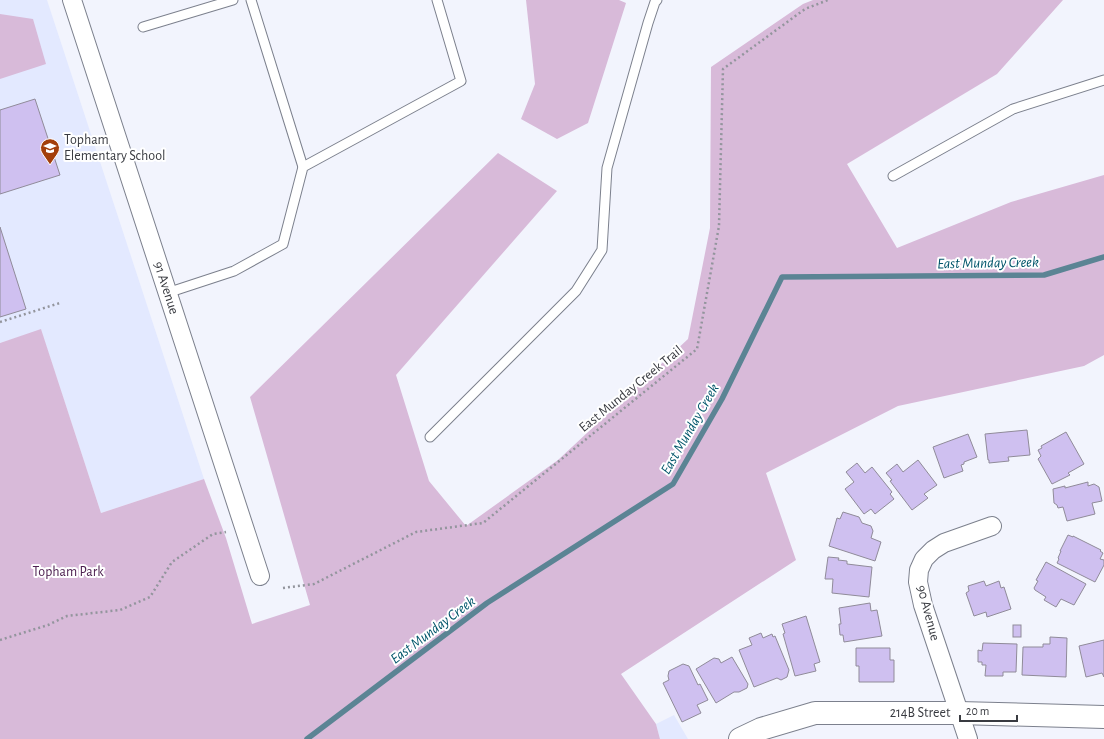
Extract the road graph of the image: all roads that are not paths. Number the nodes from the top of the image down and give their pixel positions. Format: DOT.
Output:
graph roads {
  1 [pos="72,0"];
  2 [pos="233,0"];
  3 [pos="251,0"];
  4 [pos="437,0"];
  5 [pos="657,0"];
  6 [pos="143,27"];
  7 [pos="1104,80"];
  8 [pos="303,167"];
  9 [pos="893,176"];
  10 [pos="167,293"];
  11 [pos="430,437"];
  12 [pos="992,526"];
  13 [pos="260,576"];
  14 [pos="959,713"];
  15 [pos="1104,717"];
  16 [pos="740,739"];
  17 [pos="968,739"];
  1 -- 10 [label="street, 91 Avenue"];
  2 -- 6 [label="lane"];
  3 -- 8 [label="lane"];
  4 -- 8 [label="lane"];
  5 -- 11 [label="lane"];
  7 -- 9 [label="lane"];
  8 -- 10 [label="lane"];
  10 -- 13 [label="street, 91 Avenue"];
  12 -- 14 [label="street, 90 Avenue"];
  14 -- 15 [label="street, 214B Street"];
  14 -- 16 [label="street, 214B Street"];
  14 -- 17 [label="street, 90 Avenue"];
}
